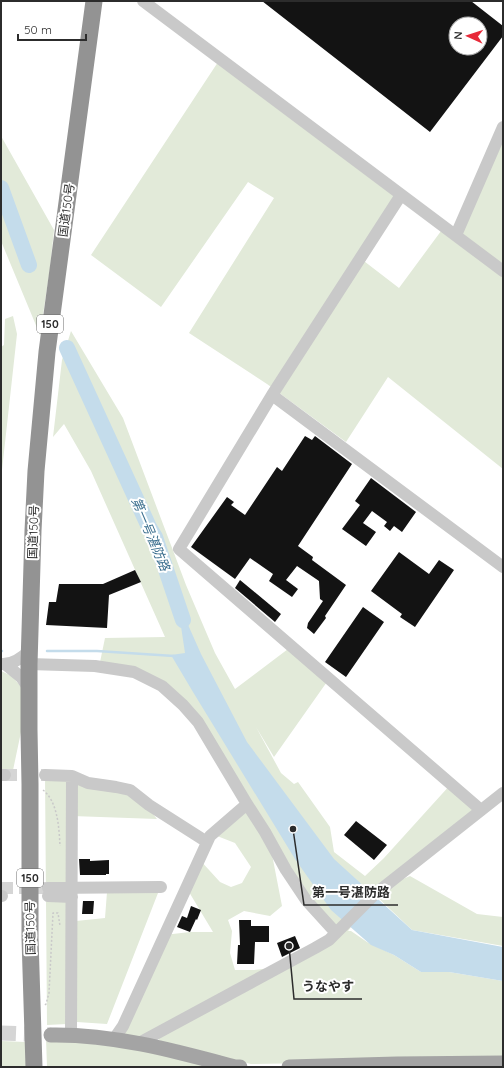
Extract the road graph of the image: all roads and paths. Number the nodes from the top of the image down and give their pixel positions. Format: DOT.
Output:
graph roads {
  1 [pos="94,1"];
  2 [pos="143,1"];
  3 [pos="503,127"];
  4 [pos="401,195"];
  5 [pos="456,235"];
  6 [pos="503,271"];
  7 [pos="272,395"];
  8 [pos="502,565"];
  9 [pos="29,657"];
  10 [pos="3,664"];
  11 [pos="29,689"];
  12 [pos="45,775"];
  13 [pos="72,776"];
  14 [pos="40,788"];
  15 [pos="503,793"];
  16 [pos="247,804"];
  17 [pos="481,810"];
  18 [pos="207,842"];
  19 [pos="61,852"];
  20 [pos="161,887"];
  21 [pos="48,892"];
  22 [pos="72,892"];
  23 [pos="60,926"];
  24 [pos="336,933"];
  25 [pos="42,1008"];
  26 [pos="71,1034"];
  27 [pos="51,1035"];
  28 [pos="114,1039"];
  29 [pos="139,1043"];
  30 [pos="503,1063"];
  31 [pos="34,1067"];
  32 [pos="234,1067"];
  33 [pos="240,1067"];
  34 [pos="289,1067"];
  1 -- 9 [label="highway, 国道150号 / 150"];
  2 -- 4 [label="street"];
  3 -- 5 [label="street"];
  4 -- 5 [label="street"];
  4 -- 7 [label="street"];
  5 -- 6 [label="street"];
  7 -- 8 [label="street"];
  7 -- 17 [label="street"];
  9 -- 10 [label="street"];
  9 -- 11 [label="highway, 国道150号 / 150"];
  9 -- 16 [label="street"];
  10 -- 11 [label="street"];
  11 -- 31 [label="highway, 国道150号 / 150"];
  12 -- 13 [label="street"];
  13 -- 18 [label="street"];
  13 -- 22 [label="street"];
  14 -- 19 [label="path"];
  15 -- 17 [label="street"];
  16 -- 18 [label="street"];
  16 -- 24 [label="street"];
  17 -- 24 [label="street"];
  18 -- 28 [label="street"];
  20 -- 22 [label="street"];
  21 -- 22 [label="street"];
  22 -- 26 [label="street"];
  23 -- 25 [label="path"];
  24 -- 29 [label="street"];
  26 -- 27 [label="main road"];
  26 -- 28 [label="main road"];
  28 -- 29 [label="main road"];
  29 -- 32 [label="main road"];
  30 -- 34 [label="main road"];
  32 -- 33 [label="main road"];
}
